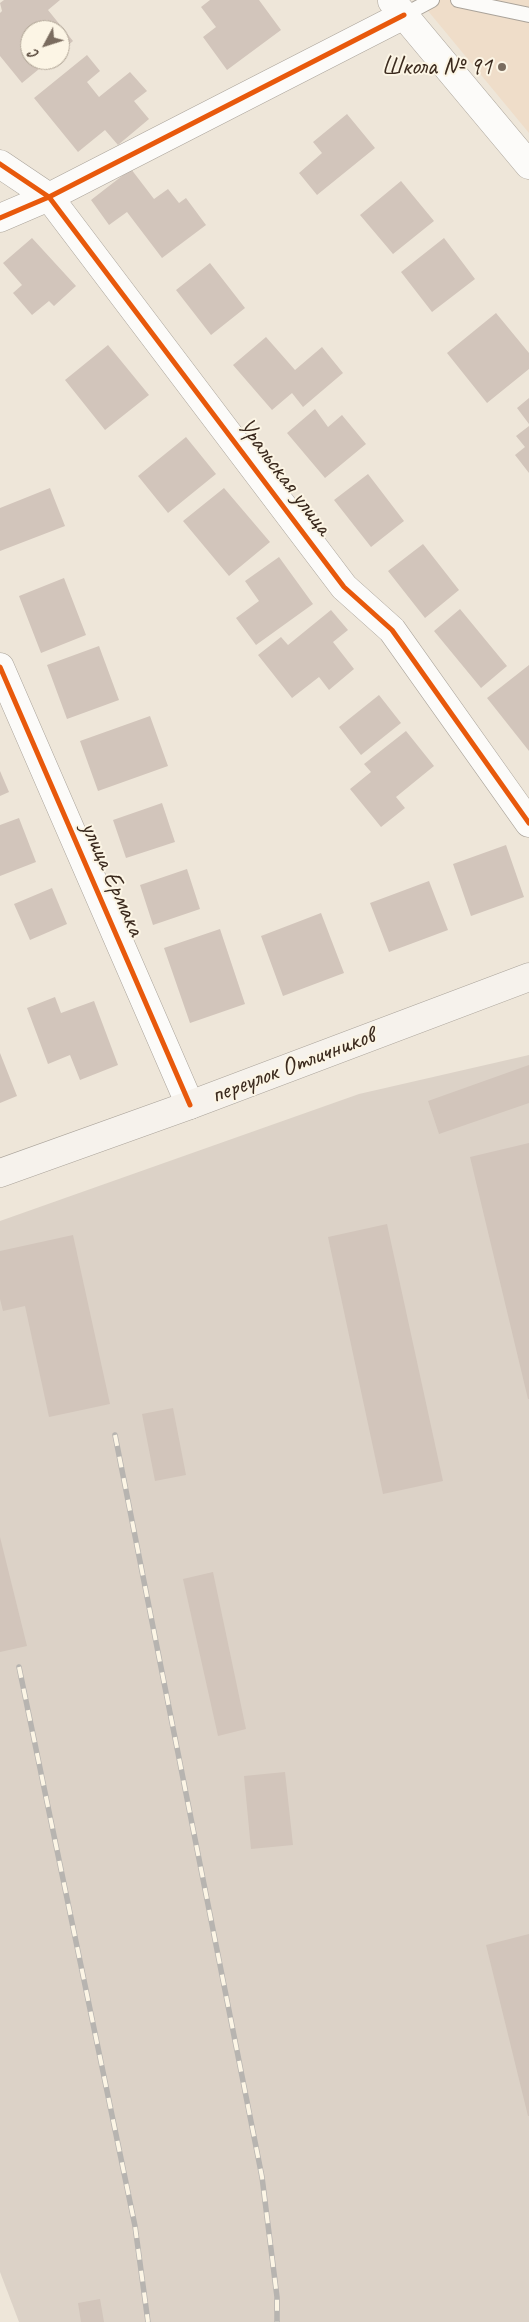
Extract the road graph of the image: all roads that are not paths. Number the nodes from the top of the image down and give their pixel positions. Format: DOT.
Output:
graph roads {
  1 [pos="432,0"];
  2 [pos="458,0"];
  3 [pos="397,8"];
  4 [pos="529,16"];
  5 [pos="0,164"];
  6 [pos="529,165"];
  7 [pos="49,197"];
  8 [pos="0,218"];
  9 [pos="0,667"];
  10 [pos="529,822"];
  11 [pos="529,977"];
  12 [pos="190,1105"];
  13 [pos="0,1173"];
  1 -- 3 [label="lane"];
  2 -- 4 [label="lane"];
  3 -- 6 [label="street"];
  3 -- 7 [label="street"];
  5 -- 7 [label="street, Уральская улица"];
  7 -- 8 [label="street"];
  7 -- 10 [label="street, Уральская улица"];
  9 -- 12 [label="street, улица Ермака"];
  11 -- 12 [label="main road, переулок Отличников"];
  12 -- 13 [label="main road, переулок Отличников"];
}
